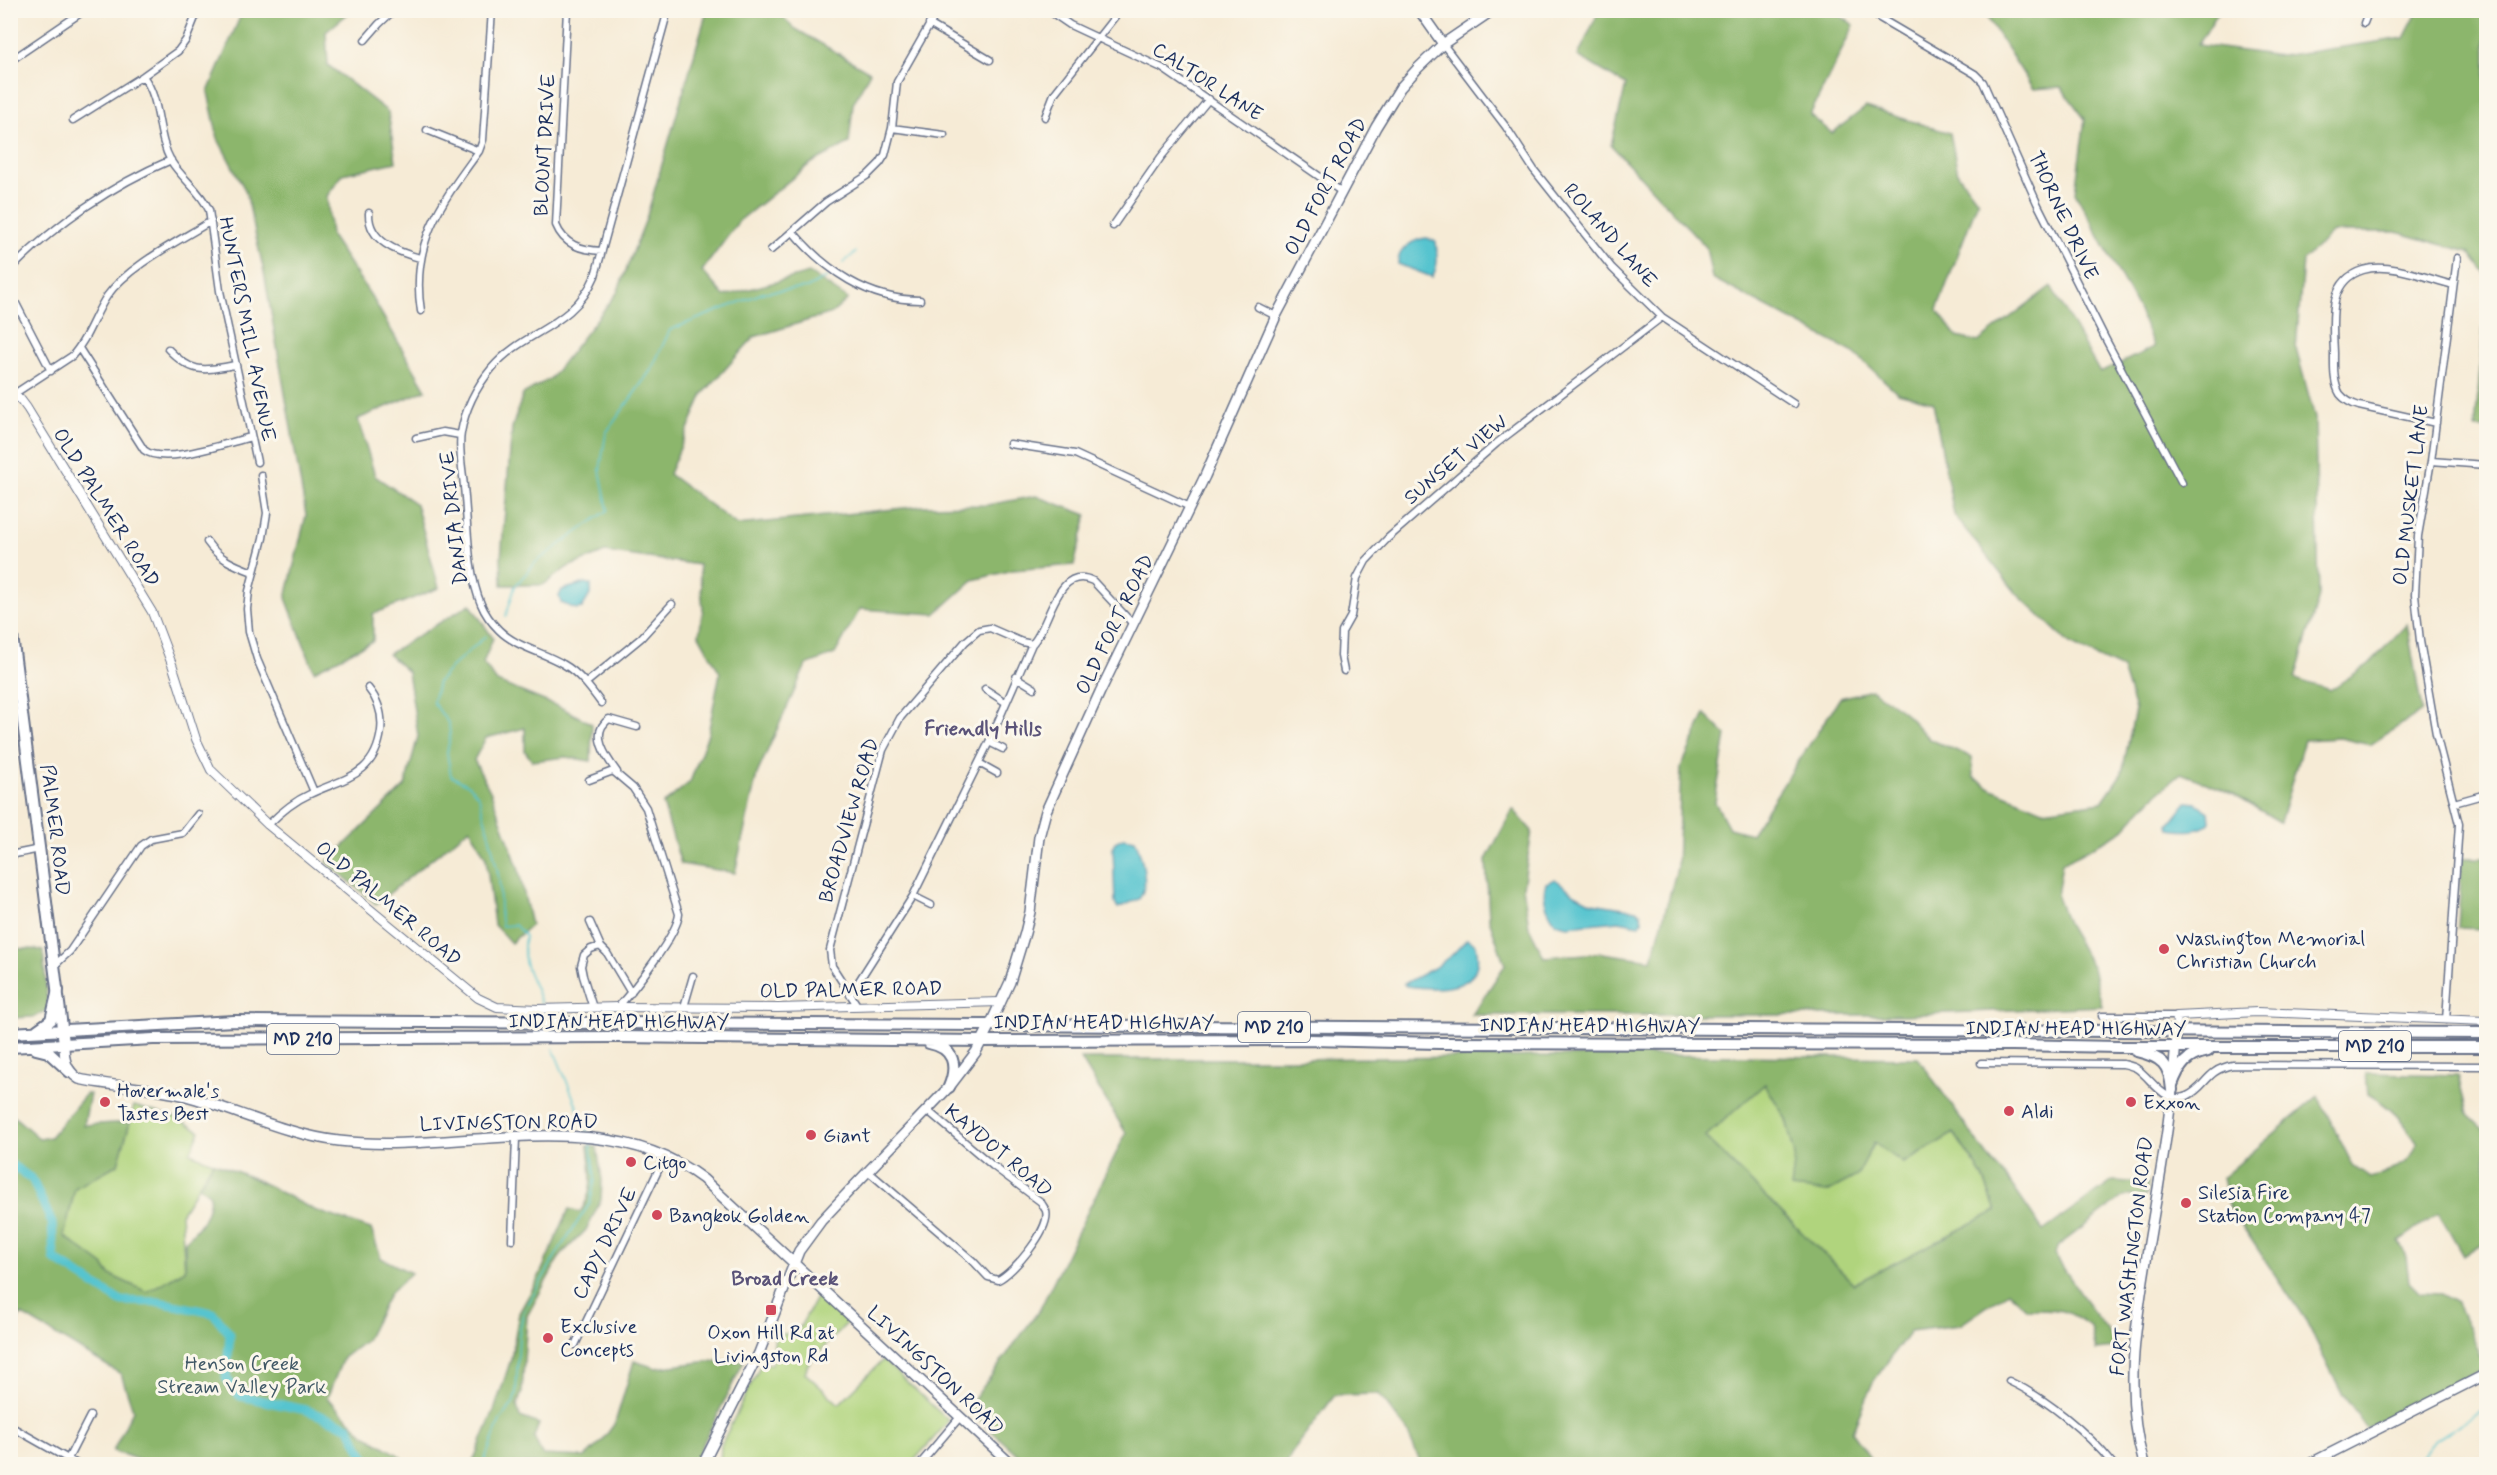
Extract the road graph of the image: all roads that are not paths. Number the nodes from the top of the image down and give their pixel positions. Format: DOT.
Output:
graph roads {
  1 [pos="85,10"];
  2 [pos="198,10"];
  3 [pos="394,10"];
  4 [pos="492,10"];
  5 [pos="567,10"];
  6 [pos="657,10"];
  7 [pos="938,10"];
  8 [pos="1048,10"];
  9 [pos="1120,10"];
  10 [pos="1419,10"];
  11 [pos="1493,10"];
  12 [pos="1866,10"];
  13 [pos="2369,10"];
  14 [pos="668,13"];
  15 [pos="2364,23"];
  16 [pos="929,24"];
  17 [pos="1098,39"];
  18 [pos="365,40"];
  19 [pos="1443,44"];
  20 [pos="990,60"];
  21 [pos="10,61"];
  22 [pos="143,76"];
  23 [pos="1209,99"];
  24 [pos="1045,117"];
  25 [pos="73,120"];
  26 [pos="892,128"];
  27 [pos="427,130"];
  28 [pos="944,135"];
  29 [pos="479,151"];
  30 [pos="171,160"];
  31 [pos="1342,192"];
  32 [pos="369,213"];
  33 [pos="211,221"];
  34 [pos="1113,226"];
  35 [pos="793,232"];
  36 [pos="771,250"];
  37 [pos="602,251"];
  38 [pos="420,258"];
  39 [pos="2457,258"];
  40 [pos="10,270"];
  41 [pos="2453,285"];
  42 [pos="10,292"];
  43 [pos="920,300"];
  44 [pos="1258,308"];
  45 [pos="421,311"];
  46 [pos="1276,316"];
  47 [pos="1662,317"];
  48 [pos="79,348"];
  49 [pos="168,349"];
  50 [pos="235,365"];
  51 [pos="51,371"];
  52 [pos="12,393"];
  53 [pos="1794,404"];
  54 [pos="2436,423"];
  55 [pos="460,435"];
  56 [pos="251,437"];
  57 [pos="416,438"];
  58 [pos="1010,444"];
  59 [pos="2431,461"];
  60 [pos="257,462"];
  61 [pos="2487,465"];
  62 [pos="261,476"];
  63 [pos="2182,483"];
  64 [pos="1190,507"];
  65 [pos="207,542"];
  66 [pos="253,572"];
  67 [pos="672,604"];
  68 [pos="10,620"];
  69 [pos="1133,624"];
  70 [pos="12,641"];
  71 [pos="1032,644"];
  72 [pos="13,653"];
  73 [pos="1344,671"];
  74 [pos="1016,677"];
  75 [pos="586,683"];
  76 [pos="368,688"];
  77 [pos="1034,688"];
  78 [pos="985,689"];
  79 [pos="1005,702"];
  80 [pos="601,703"];
  81 [pos="637,727"];
  82 [pos="989,742"];
  83 [pos="1003,749"];
  84 [pos="979,762"];
  85 [pos="617,772"];
  86 [pos="997,773"];
  87 [pos="589,780"];
  88 [pos="314,792"];
  89 [pos="2487,794"];
  90 [pos="2454,803"];
  91 [pos="198,814"];
  92 [pos="268,825"];
  93 [pos="40,849"];
  94 [pos="10,855"];
  95 [pos="913,896"];
  96 [pos="931,905"];
  97 [pos="590,922"];
  98 [pos="601,947"];
  99 [pos="54,966"];
  100 [pos="693,976"];
  101 [pos="58,990"];
  102 [pos="630,993"];
  103 [pos="850,995"];
  104 [pos="1001,1002"];
  105 [pos="857,1005"];
  106 [pos="618,1007"];
  107 [pos="684,1007"];
  108 [pos="593,1008"];
  109 [pos="2176,1016"];
  110 [pos="2102,1017"];
  111 [pos="2446,1020"];
  112 [pos="2487,1021"];
  113 [pos="990,1024"];
  114 [pos="63,1029"];
  115 [pos="37,1030"];
  116 [pos="2176,1031"];
  117 [pos="10,1032"];
  118 [pos="2487,1033"];
  119 [pos="905,1039"];
  120 [pos="982,1041"];
  121 [pos="64,1043"];
  122 [pos="11,1047"];
  123 [pos="2115,1047"];
  124 [pos="2176,1047"];
  125 [pos="2232,1047"];
  126 [pos="2487,1047"];
  127 [pos="1981,1063"];
  128 [pos="2487,1066"];
  129 [pos="70,1072"];
  130 [pos="949,1087"];
  131 [pos="2172,1091"];
  132 [pos="927,1110"];
  133 [pos="516,1138"];
  134 [pos="665,1156"];
  135 [pos="869,1172"];
  136 [pos="512,1240"];
  137 [pos="794,1262"];
  138 [pos="574,1345"];
  139 [pos="2487,1374"];
  140 [pos="2009,1381"];
  141 [pos="90,1416"];
  142 [pos="960,1417"];
  143 [pos="10,1426"];
  144 [pos="68,1459"];
  145 [pos="77,1464"];
  146 [pos="704,1464"];
  147 [pos="920,1464"];
  148 [pos="1011,1464"];
  149 [pos="2113,1464"];
  150 [pos="2144,1464"];
  151 [pos="2309,1464"];
  1 -- 21 [label="street"];
  2 -- 22 [label="street"];
  3 -- 18 [label="street"];
  4 -- 29 [label="street"];
  5 -- 37 [label="street, BLOUNT DRIVE"];
  6 -- 14 [label="street"];
  7 -- 16 [label="street"];
  8 -- 17 [label="street, CALTOR LANE"];
  9 -- 17 [label="street"];
  10 -- 19 [label="main road"];
  11 -- 19 [label="main road, OLD FORT ROAD"];
  12 -- 63 [label="street, THORNE DRIVE"];
  13 -- 15 [label="street"];
  14 -- 37 [label="street, DANIA DRIVE"];
  16 -- 20 [label="street"];
  16 -- 26 [label="street"];
  17 -- 23 [label="street, CALTOR LANE"];
  17 -- 24 [label="street"];
  19 -- 31 [label="main road, OLD FORT ROAD"];
  19 -- 47 [label="street, ROLAND LANE"];
  22 -- 25 [label="street"];
  22 -- 30 [label="street, HUNTERS MILL AVENUE"];
  23 -- 31 [label="street, CALTOR LANE"];
  23 -- 34 [label="street"];
  26 -- 28 [label="street"];
  26 -- 35 [label="street"];
  27 -- 29 [label="street"];
  29 -- 38 [label="street"];
  30 -- 33 [label="street, HUNTERS MILL AVENUE"];
  30 -- 40 [label="street"];
  31 -- 46 [label="main road, OLD FORT ROAD"];
  32 -- 38 [label="street"];
  33 -- 48 [label="street"];
  33 -- 50 [label="street, HUNTERS MILL AVENUE"];
  35 -- 36 [label="street"];
  35 -- 43 [label="street"];
  37 -- 55 [label="street, DANIA DRIVE"];
  38 -- 45 [label="street"];
  39 -- 41 [label="street, OLD MUSKET LANE"];
  41 -- 54 [label="street, OLD MUSKET LANE"];
  41 -- 54 [label="street"];
  42 -- 51 [label="street"];
  44 -- 46 [label="street"];
  46 -- 64 [label="main road, OLD FORT ROAD"];
  47 -- 53 [label="street, ROLAND LANE"];
  47 -- 73 [label="street, SUNSET VIEW"];
  48 -- 51 [label="street"];
  48 -- 56 [label="street"];
  49 -- 50 [label="street"];
  50 -- 56 [label="street, HUNTERS MILL AVENUE"];
  51 -- 52 [label="street"];
  52 -- 92 [label="street, OLD PALMER ROAD"];
  54 -- 59 [label="street, OLD MUSKET LANE"];
  55 -- 57 [label="street"];
  55 -- 75 [label="street, DANIA DRIVE"];
  56 -- 60 [label="street, HUNTERS MILL AVENUE"];
  58 -- 64 [label="street"];
  59 -- 61 [label="street"];
  59 -- 90 [label="street, OLD MUSKET LANE"];
  62 -- 66 [label="street"];
  64 -- 69 [label="main road, OLD FORT ROAD"];
  65 -- 66 [label="street"];
  66 -- 88 [label="street"];
  67 -- 75 [label="street"];
  68 -- 70 [label="main road, PALMER ROAD"];
  69 -- 71 [label="street"];
  69 -- 104 [label="main road, OLD FORT ROAD"];
  70 -- 72 [label="main road, PALMER ROAD"];
  71 -- 74 [label="street"];
  71 -- 103 [label="street, BROADVIEW ROAD"];
  72 -- 93 [label="main road, PALMER ROAD"];
  74 -- 77 [label="street"];
  74 -- 79 [label="street"];
  75 -- 80 [label="street, DANIA DRIVE"];
  76 -- 88 [label="street"];
  78 -- 79 [label="street"];
  79 -- 82 [label="street"];
  81 -- 85 [label="street"];
  82 -- 83 [label="street"];
  82 -- 84 [label="street"];
  84 -- 86 [label="street"];
  84 -- 95 [label="street"];
  85 -- 87 [label="street"];
  85 -- 102 [label="street"];
  88 -- 92 [label="street"];
  89 -- 90 [label="street"];
  90 -- 111 [label="street, OLD MUSKET LANE"];
  91 -- 99 [label="street"];
  92 -- 108 [label="street, OLD PALMER ROAD"];
  93 -- 94 [label="street"];
  93 -- 99 [label="main road, PALMER ROAD"];
  95 -- 96 [label="street"];
  95 -- 103 [label="street"];
  97 -- 98 [label="street"];
  98 -- 102 [label="street"];
  98 -- 108 [label="street"];
  99 -- 101 [label="main road, PALMER ROAD"];
  100 -- 107 [label="street"];
  101 -- 114 [label="main road, PALMER ROAD"];
  101 -- 115 [label="main road"];
  102 -- 106 [label="street"];
  103 -- 105 [label="street, BROADVIEW ROAD"];
  104 -- 105 [label="street, OLD PALMER ROAD"];
  104 -- 113 [label="main road, OLD FORT ROAD"];
  105 -- 107 [label="street, OLD PALMER ROAD"];
  106 -- 107 [label="street, OLD PALMER ROAD"];
  106 -- 108 [label="street, OLD PALMER ROAD"];
  109 -- 110 [label="street"];
  109 -- 111 [label="street"];
  109 -- 116 [label="street, FORT WASHINGTON ROAD"];
  111 -- 112 [label="street"];
  113 -- 114 [label="main road, INDIAN HEAD HIGHWAY / MD 210"];
  113 -- 116 [label="main road, INDIAN HEAD HIGHWAY / MD 210"];
  113 -- 120 [label="main road, OLD FORT ROAD"];
  114 -- 115 [label="main road, INDIAN HEAD HIGHWAY / MD 210"];
  114 -- 121 [label="main road, PALMER ROAD"];
  115 -- 117 [label="main road, INDIAN HEAD HIGHWAY / MD 210"];
  116 -- 118 [label="main road, INDIAN HEAD HIGHWAY / MD 210"];
  116 -- 124 [label="main road, FORT WASHINGTON ROAD"];
  119 -- 120 [label="main road, INDIAN HEAD HIGHWAY / MD 210"];
  119 -- 121 [label="main road, INDIAN HEAD HIGHWAY / MD 210"];
  119 -- 130 [label="main road"];
  120 -- 123 [label="main road, INDIAN HEAD HIGHWAY / MD 210"];
  120 -- 130 [label="main road, OLD FORT ROAD"];
  121 -- 122 [label="main road, INDIAN HEAD HIGHWAY / MD 210"];
  121 -- 129 [label="main road"];
  122 -- 129 [label="main road"];
  123 -- 124 [label="main road, INDIAN HEAD HIGHWAY / MD 210"];
  123 -- 131 [label="main road"];
  124 -- 125 [label="main road, INDIAN HEAD HIGHWAY / MD 210"];
  124 -- 131 [label="main road, FORT WASHINGTON ROAD"];
  125 -- 126 [label="main road, INDIAN HEAD HIGHWAY / MD 210"];
  125 -- 131 [label="main road"];
  127 -- 131 [label="street"];
  128 -- 131 [label="street"];
  129 -- 133 [label="main road, LIVINGSTON ROAD"];
  130 -- 132 [label="main road, OLD FORT ROAD"];
  131 -- 150 [label="main road, FORT WASHINGTON ROAD"];
  132 -- 135 [label="main road, OLD FORT ROAD"];
  132 -- 135 [label="street, KAYDOT ROAD"];
  133 -- 134 [label="main road, LIVINGSTON ROAD"];
  133 -- 136 [label="street"];
  134 -- 137 [label="main road, LIVINGSTON ROAD"];
  134 -- 138 [label="street, CADY DRIVE"];
  135 -- 137 [label="main road, OLD FORT ROAD"];
  137 -- 142 [label="main road, LIVINGSTON ROAD"];
  137 -- 146 [label="main road, OLD FORT ROAD"];
  139 -- 151 [label="main road"];
  140 -- 149 [label="street"];
  141 -- 144 [label="street"];
  142 -- 147 [label="street"];
  142 -- 148 [label="main road, LIVINGSTON ROAD"];
  143 -- 144 [label="street"];
  144 -- 145 [label="street"];
}
